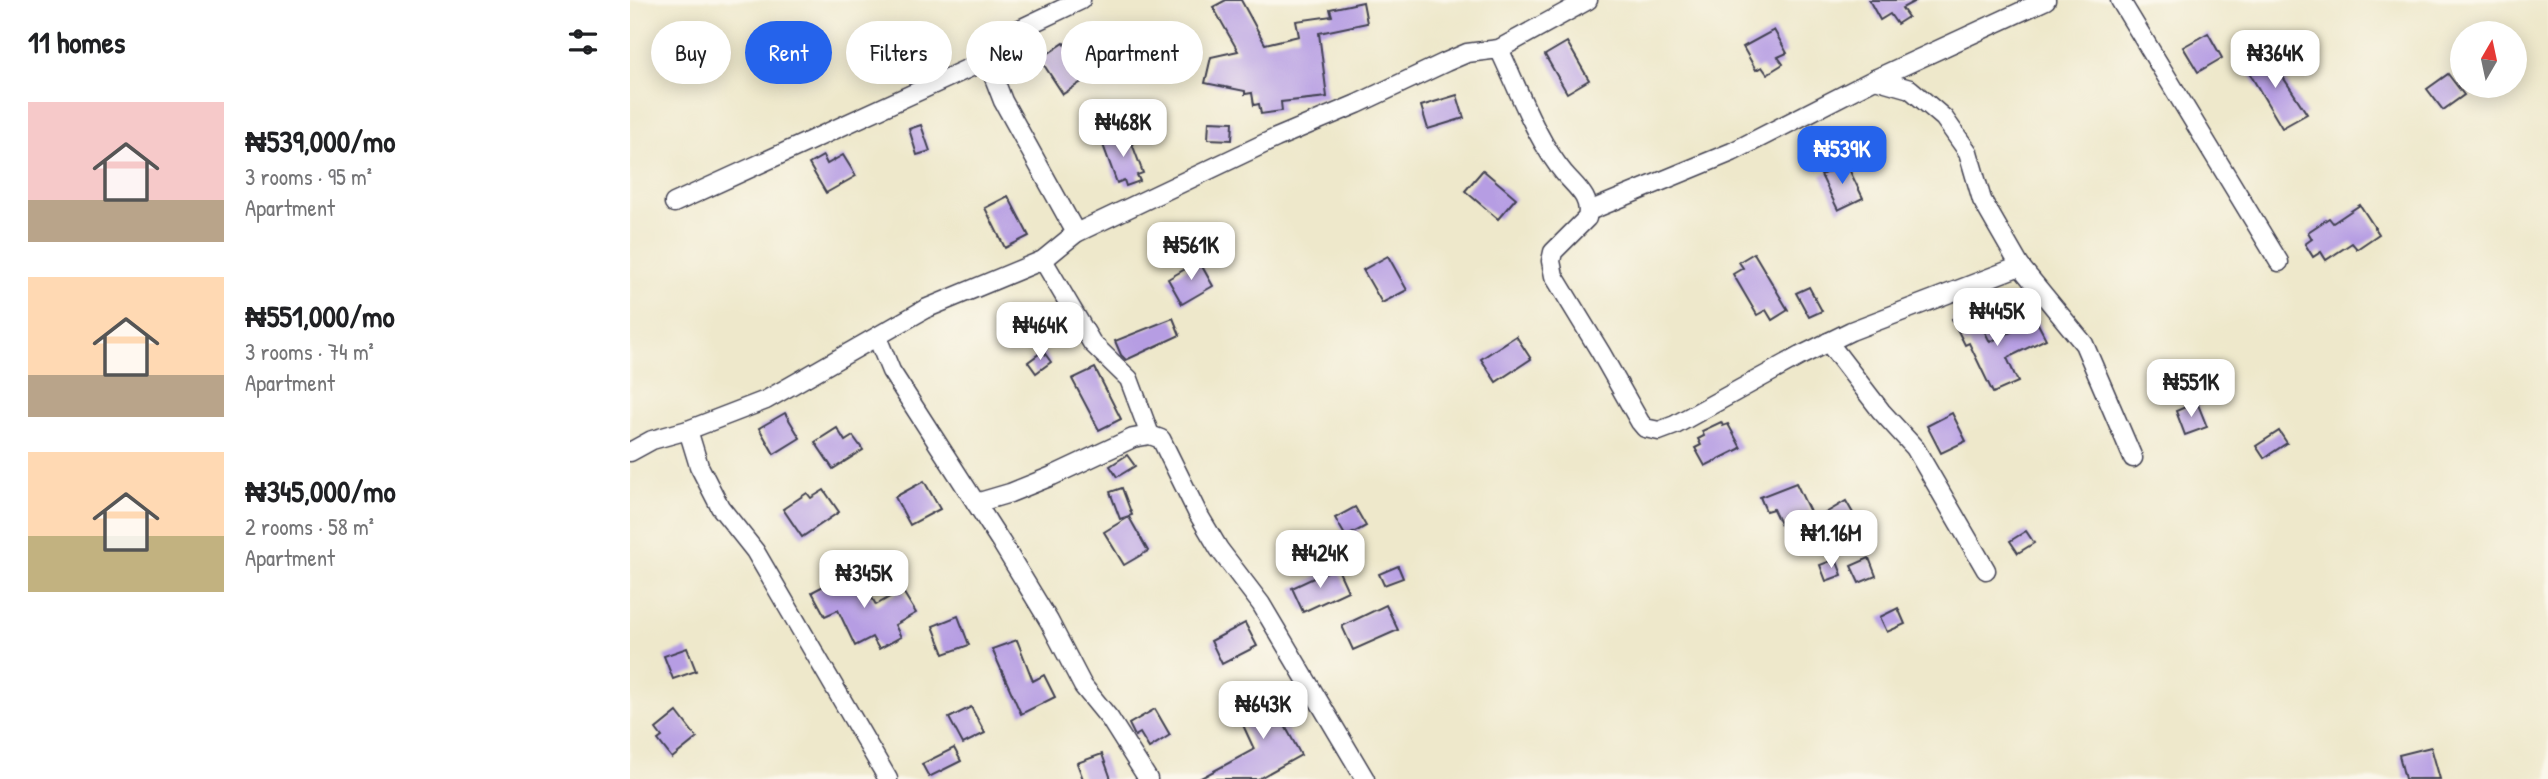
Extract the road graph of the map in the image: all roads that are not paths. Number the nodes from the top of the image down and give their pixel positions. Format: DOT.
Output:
graph roads {
  1 [pos="1081,0"];
  2 [pos="1588,0"];
  3 [pos="2046,0"];
  4 [pos="2120,0"];
  5 [pos="1037,21"];
  6 [pos="1499,49"];
  7 [pos="966,69"];
  8 [pos="1875,79"];
  9 [pos="996,84"];
  10 [pos="674,203"];
  11 [pos="1589,211"];
  12 [pos="1076,233"];
  13 [pos="1043,260"];
  14 [pos="2280,262"];
  15 [pos="2020,266"];
  16 [pos="877,337"];
  17 [pos="1828,342"];
  18 [pos="688,430"];
  19 [pos="1150,435"];
  20 [pos="630,452"];
  21 [pos="2133,458"];
  22 [pos="976,503"];
  23 [pos="1986,570"];
  24 [pos="888,779"];
  25 [pos="1148,779"];
  26 [pos="1365,779"];
  1 -- 5 [label="street"];
  2 -- 6 [label="street"];
  3 -- 8 [label="street"];
  4 -- 14 [label="street"];
  6 -- 11 [label="street"];
  6 -- 12 [label="street"];
  7 -- 10 [label="street"];
  8 -- 11 [label="street"];
  8 -- 15 [label="street"];
  9 -- 12 [label="street"];
  11 -- 17 [label="street"];
  12 -- 13 [label="street"];
  13 -- 16 [label="street"];
  13 -- 19 [label="street"];
  15 -- 17 [label="street"];
  15 -- 21 [label="street"];
  16 -- 18 [label="street"];
  16 -- 22 [label="street"];
  17 -- 23 [label="street"];
  18 -- 20 [label="street"];
  18 -- 24 [label="street"];
  19 -- 22 [label="street"];
  19 -- 26 [label="street"];
  22 -- 25 [label="street"];
}
